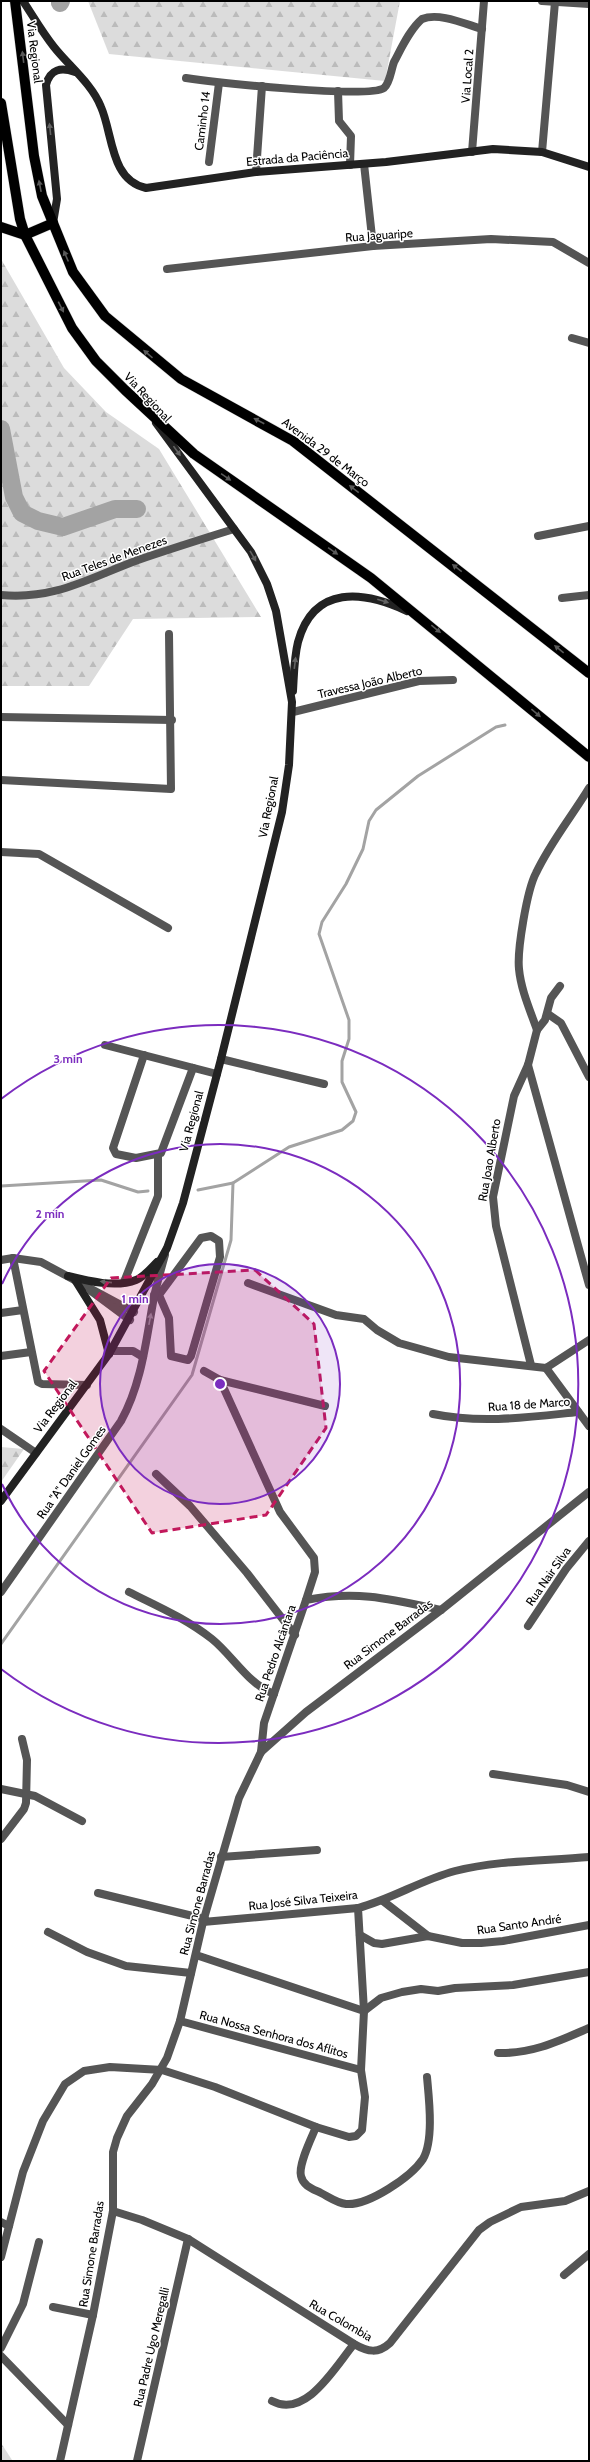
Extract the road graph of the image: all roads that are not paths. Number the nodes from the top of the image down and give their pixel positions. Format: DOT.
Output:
graph roads {
  1 [pos="14,1"];
  2 [pos="23,1"];
  3 [pos="484,1"];
  4 [pos="542,1"];
  5 [pos="555,2"];
  6 [pos="589,4"];
  7 [pos="482,29"];
  8 [pos="76,73"];
  9 [pos="186,78"];
  10 [pos="219,83"];
  11 [pos="262,86"];
  12 [pos="338,91"];
  13 [pos="1,103"];
  14 [pos="472,152"];
  15 [pos="542,152"];
  16 [pos="209,162"];
  17 [pos="364,164"];
  18 [pos="350,165"];
  19 [pos="589,167"];
  20 [pos="256,172"];
  21 [pos="53,223"];
  22 [pos="1,227"];
  23 [pos="25,235"];
  24 [pos="373,246"];
  25 [pos="589,263"];
  26 [pos="167,269"];
  27 [pos="572,338"];
  28 [pos="589,343"];
  29 [pos="145,408"];
  30 [pos="589,526"];
  31 [pos="234,529"];
  32 [pos="538,536"];
  33 [pos="589,594"];
  34 [pos="1,595"];
  35 [pos="562,598"];
  36 [pos="421,617"];
  37 [pos="169,634"];
  38 [pos="589,674"];
  39 [pos="453,680"];
  40 [pos="292,702"];
  41 [pos="293,712"];
  42 [pos="1,717"];
  43 [pos="172,720"];
  44 [pos="589,757"];
  45 [pos="1,780"];
  46 [pos="589,788"];
  47 [pos="1,852"];
  48 [pos="168,928"];
  49 [pos="560,986"];
  50 [pos="548,1014"];
  51 [pos="537,1030"];
  52 [pos="105,1045"];
  53 [pos="144,1055"];
  54 [pos="221,1059"];
  55 [pos="528,1065"];
  56 [pos="193,1068"];
  57 [pos="217,1074"];
  58 [pos="589,1077"];
  59 [pos="324,1084"];
  60 [pos="158,1155"];
  61 [pos="167,1248"];
  62 [pos="163,1255"];
  63 [pos="13,1258"];
  64 [pos="1,1260"];
  65 [pos="72,1278"];
  66 [pos="124,1282"];
  67 [pos="248,1283"];
  68 [pos="589,1285"];
  69 [pos="86,1286"];
  70 [pos="157,1295"];
  71 [pos="23,1310"];
  72 [pos="134,1312"];
  73 [pos="1,1313"];
  74 [pos="130,1320"];
  75 [pos="589,1340"];
  76 [pos="31,1352"];
  77 [pos="110,1353"];
  78 [pos="1,1356"];
  79 [pos="143,1357"];
  80 [pos="531,1365"];
  81 [pos="546,1368"];
  82 [pos="204,1371"];
  83 [pos="220,1380"];
  84 [pos="87,1385"];
  85 [pos="325,1406"];
  86 [pos="578,1412"];
  87 [pos="433,1414"];
  88 [pos="589,1426"];
  89 [pos="1,1429"];
  90 [pos="36,1453"];
  91 [pos="156,1474"];
  92 [pos="589,1492"];
  93 [pos="1,1501"];
  94 [pos="589,1541"];
  95 [pos="1,1592"];
  96 [pos="129,1592"];
  97 [pos="306,1600"];
  98 [pos="441,1610"];
  99 [pos="528,1626"];
  100 [pos="295,1635"];
  101 [pos="274,1694"];
  102 [pos="22,1739"];
  103 [pos="261,1752"];
  104 [pos="493,1774"];
  105 [pos="1,1789"];
  106 [pos="589,1792"];
  107 [pos="26,1794"];
  108 [pos="82,1821"];
  109 [pos="1,1839"];
  110 [pos="318,1850"];
  111 [pos="221,1857"];
  112 [pos="589,1857"];
  113 [pos="98,1893"];
  114 [pos="383,1901"];
  115 [pos="358,1908"];
  116 [pos="204,1920"];
  117 [pos="589,1925"];
  118 [pos="48,1932"];
  119 [pos="360,1935"];
  120 [pos="428,1936"];
  121 [pos="196,1955"];
  122 [pos="589,1972"];
  123 [pos="190,1973"];
  124 [pos="364,2011"];
  125 [pos="180,2021"];
  126 [pos="589,2028"];
  127 [pos="498,2053"];
  128 [pos="162,2070"];
  129 [pos="361,2070"];
  130 [pos="427,2078"];
  131 [pos="316,2127"];
  132 [pos="589,2190"];
  133 [pos="112,2211"];
  134 [pos="1,2222"];
  135 [pos="9,2226"];
  136 [pos="188,2239"];
  137 [pos="39,2242"];
  138 [pos="589,2254"];
  139 [pos="1,2257"];
  140 [pos="564,2275"];
  141 [pos="53,2307"];
  142 [pos="94,2315"];
  143 [pos="354,2344"];
  144 [pos="1,2348"];
  145 [pos="1,2356"];
  146 [pos="272,2401"];
  147 [pos="68,2425"];
  148 [pos="60,2461"];
  149 [pos="137,2461"];
  21 -- 1 [label="main road, Via Regional, one-way"];
  2 -- 8 [label="main road, Estrada da Paciência"];
  3 -- 7 [label="street, Via Local 2"];
  4 -- 5 [label="street"];
  5 -- 6 [label="street"];
  5 -- 15 [label="street"];
  7 -- 12 [label="street"];
  7 -- 14 [label="street, Via Local 2"];
  8 -- 20 [label="main road, Estrada da Paciência"];
  21 -- 8 [label="main road, one-way"];
  9 -- 10 [label="street"];
  10 -- 11 [label="street"];
  10 -- 16 [label="street, Caminho 14"];
  11 -- 12 [label="street"];
  11 -- 20 [label="street"];
  12 -- 18 [label="street"];
  13 -- 23 [label="main road, Via Regional"];
  14 -- 15 [label="main road, Estrada da Paciência"];
  14 -- 17 [label="main road, Estrada da Paciência"];
  15 -- 19 [label="main road, Estrada da Paciência"];
  17 -- 18 [label="main road, Estrada da Paciência"];
  17 -- 24 [label="street"];
  18 -- 20 [label="main road, Estrada da Paciência"];
  21 -- 23 [label="main road"];
  38 -- 21 [label="main road, Avenida 29 de Março, one-way"];
  22 -- 23 [label="main road"];
  23 -- 29 [label="main road, Via Regional, one-way"];
  24 -- 25 [label="street, Rua Jaguaripe"];
  24 -- 26 [label="street, Rua Jaguaripe"];
  27 -- 28 [label="street"];
  29 -- 31 [label="main road, Via Regional, one-way"];
  29 -- 36 [label="main road, one-way"];
  30 -- 32 [label="street"];
  31 -- 34 [label="street, Rua Teles de Menezes"];
  31 -- 40 [label="main road, Via Regional, one-way"];
  33 -- 35 [label="street"];
  40 -- 36 [label="main road, Via Regional, one-way"];
  36 -- 44 [label="main road, one-way"];
  37 -- 43 [label="street"];
  39 -- 41 [label="street, Travessa João Alberto"];
  40 -- 41 [label="main road, Via Regional"];
  41 -- 54 [label="main road, Via Regional"];
  42 -- 43 [label="street"];
  43 -- 45 [label="street"];
  46 -- 51 [label="street"];
  47 -- 48 [label="street"];
  49 -- 50 [label="street"];
  50 -- 51 [label="street"];
  50 -- 58 [label="street"];
  51 -- 55 [label="street, Rua Joao Alberto"];
  52 -- 53 [label="street"];
  53 -- 56 [label="street"];
  53 -- 60 [label="street"];
  54 -- 57 [label="main road, Via Regional"];
  54 -- 59 [label="street"];
  55 -- 68 [label="street"];
  55 -- 80 [label="street, Rua Joao Alberto"];
  56 -- 57 [label="street"];
  56 -- 60 [label="street"];
  57 -- 61 [label="main road, Via Regional"];
  60 -- 66 [label="street"];
  61 -- 62 [label="main road, Via Regional"];
  61 -- 70 [label="street, Rua \"A\" Daniel Gomes"];
  62 -- 66 [label="main road"];
  62 -- 72 [label="main road, Via Regional"];
  63 -- 64 [label="street"];
  63 -- 65 [label="street"];
  63 -- 71 [label="street"];
  66 -- 65 [label="main road, one-way"];
  65 -- 69 [label="street"];
  65 -- 77 [label="main road"];
  67 -- 80 [label="street"];
  69 -- 72 [label="street"];
  69 -- 74 [label="street"];
  70 -- 70 [label="street"];
  79 -- 70 [label="street, Rua \"A\" Daniel Gomes, one-way"];
  71 -- 73 [label="street"];
  71 -- 76 [label="street"];
  72 -- 74 [label="main road, Via Regional"];
  74 -- 77 [label="main road, Via Regional"];
  75 -- 81 [label="street"];
  76 -- 78 [label="street"];
  76 -- 84 [label="street"];
  77 -- 79 [label="street"];
  77 -- 84 [label="main road, Via Regional"];
  79 -- 95 [label="street, Rua \"A\" Daniel Gomes"];
  80 -- 81 [label="street"];
  81 -- 86 [label="street"];
  82 -- 83 [label="street"];
  83 -- 85 [label="street"];
  83 -- 97 [label="street"];
  84 -- 90 [label="main road, Via Regional"];
  86 -- 87 [label="street, Rua 18 de Marco"];
  86 -- 88 [label="street"];
  89 -- 90 [label="street"];
  90 -- 93 [label="main road, Via Regional"];
  91 -- 100 [label="street"];
  92 -- 98 [label="street, Rua Simone Barradas"];
  94 -- 99 [label="street, Rua Nair Silva"];
  96 -- 101 [label="street"];
  97 -- 98 [label="street, Rua Pedro Alcântara"];
  97 -- 100 [label="street, Rua Pedro Alcântara"];
  98 -- 103 [label="street, Rua Simone Barradas"];
  100 -- 101 [label="street, Rua Pedro Alcântara"];
  101 -- 103 [label="street, Rua Pedro Alcântara"];
  102 -- 107 [label="street"];
  103 -- 111 [label="street, Rua Simone Barradas"];
  104 -- 106 [label="street"];
  105 -- 107 [label="street"];
  107 -- 108 [label="street"];
  107 -- 109 [label="street"];
  110 -- 111 [label="street"];
  111 -- 116 [label="street, Rua Simone Barradas"];
  112 -- 114 [label="street, Rua José Silva Teixeira"];
  113 -- 116 [label="street, Rua José Silva Teixeira"];
  114 -- 115 [label="street, Rua José Silva Teixeira"];
  114 -- 120 [label="street"];
  115 -- 116 [label="street, Rua José Silva Teixeira"];
  115 -- 119 [label="street"];
  116 -- 121 [label="street, Rua Simone Barradas"];
  117 -- 120 [label="street, Rua Santo André"];
  118 -- 123 [label="street"];
  119 -- 120 [label="street, Rua Santo André"];
  119 -- 124 [label="street"];
  121 -- 123 [label="street, Rua Simone Barradas"];
  121 -- 124 [label="street"];
  122 -- 124 [label="street"];
  123 -- 125 [label="street, Rua Simone Barradas"];
  124 -- 129 [label="street"];
  125 -- 128 [label="street, Rua Simone Barradas"];
  125 -- 129 [label="street, Rua Nossa Senhora dos Aflitos"];
  126 -- 127 [label="street"];
  128 -- 131 [label="street"];
  128 -- 133 [label="street, Rua Simone Barradas"];
  128 -- 135 [label="street"];
  129 -- 131 [label="street"];
  130 -- 131 [label="street"];
  132 -- 143 [label="street, Rua Colombia"];
  133 -- 136 [label="street, Rua Colombia"];
  133 -- 142 [label="street, Rua Simone Barradas"];
  134 -- 135 [label="street"];
  135 -- 139 [label="street"];
  136 -- 143 [label="street, Rua Colombia"];
  136 -- 149 [label="street, Rua Padre Ugo Meregalli"];
  137 -- 144 [label="street"];
  138 -- 140 [label="street"];
  141 -- 142 [label="street"];
  142 -- 147 [label="street, Rua Simone Barradas"];
  143 -- 146 [label="street"];
  145 -- 147 [label="street"];
  147 -- 148 [label="street, Rua Simone Barradas"];
}
